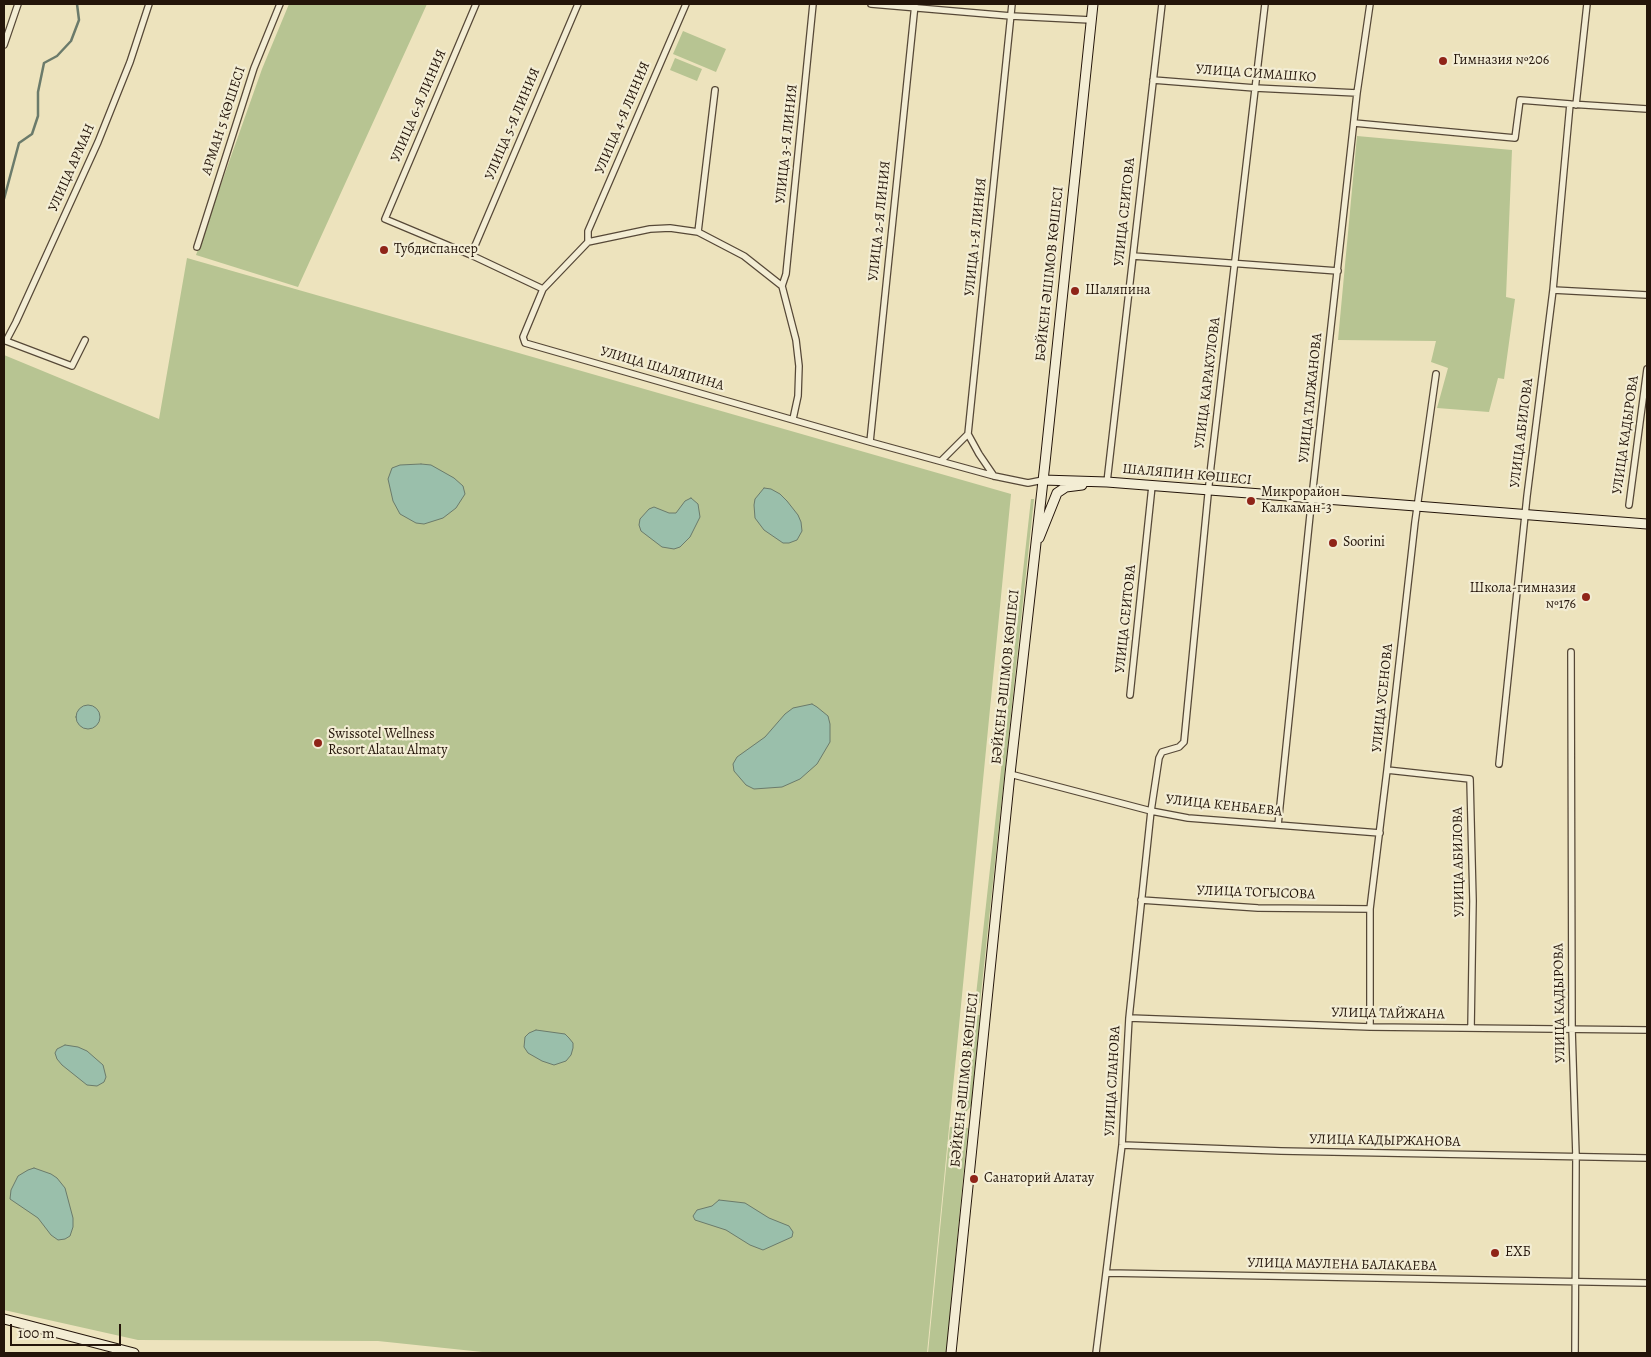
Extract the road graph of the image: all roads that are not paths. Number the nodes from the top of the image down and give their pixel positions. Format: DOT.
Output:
graph roads {
  1 [pos="18,4"];
  2 [pos="149,4"];
  3 [pos="280,4"];
  4 [pos="476,4"];
  5 [pos="578,4"];
  6 [pos="686,4"];
  7 [pos="814,4"];
  8 [pos="871,4"];
  9 [pos="1012,4"];
  10 [pos="1093,4"];
  11 [pos="1162,4"];
  12 [pos="1265,4"];
  13 [pos="1370,4"];
  14 [pos="1587,4"];
  15 [pos="915,6"];
  16 [pos="1011,16"];
  17 [pos="1091,20"];
  18 [pos="4,45"];
  19 [pos="1153,80"];
  20 [pos="1255,88"];
  21 [pos="715,90"];
  22 [pos="1357,92"];
  23 [pos="1573,105"];
  24 [pos="1647,109"];
  25 [pos="1354,123"];
  26 [pos="698,232"];
  27 [pos="588,242"];
  28 [pos="197,247"];
  29 [pos="471,255"];
  30 [pos="1133,256"];
  31 [pos="1236,263"];
  32 [pos="1338,271"];
  33 [pos="782,286"];
  34 [pos="543,289"];
  35 [pos="1553,290"];
  36 [pos="1647,295"];
  37 [pos="6,340"];
  38 [pos="84,340"];
  39 [pos="1647,369"];
  40 [pos="1436,374"];
  41 [pos="793,419"];
  42 [pos="968,434"];
  43 [pos="870,442"];
  44 [pos="941,461"];
  45 [pos="994,476"];
  46 [pos="1043,480"];
  47 [pos="1107,482"];
  48 [pos="1152,486"];
  49 [pos="1209,491"];
  50 [pos="1312,499"];
  51 [pos="1418,505"];
  52 [pos="1629,505"];
  53 [pos="1525,516"];
  54 [pos="1647,524"];
  55 [pos="1034,552"];
  56 [pos="1571,652"];
  57 [pos="1130,695"];
  58 [pos="1499,764"];
  59 [pos="1387,770"];
  60 [pos="1010,774"];
  61 [pos="1151,811"];
  62 [pos="1278,825"];
  63 [pos="1380,833"];
  64 [pos="1141,900"];
  65 [pos="1370,909"];
  66 [pos="1129,1018"];
  67 [pos="1370,1027"];
  68 [pos="1471,1028"];
  69 [pos="1572,1029"];
  70 [pos="1647,1030"];
  71 [pos="1122,1145"];
  72 [pos="1576,1156"];
  73 [pos="1647,1158"];
  74 [pos="1107,1273"];
  75 [pos="1575,1282"];
  76 [pos="1647,1283"];
  77 [pos="4,1319"];
  78 [pos="134,1353"];
  79 [pos="951,1353"];
  80 [pos="1096,1353"];
  81 [pos="1575,1353"];
  1 -- 18 [label="street"];
  2 -- 37 [label="street, УЛИЦА АРМАН"];
  3 -- 28 [label="street, АРМАН 5 КӨШЕСІ"];
  4 -- 29 [label="street, УЛИЦА 6-Я ЛИНИЯ"];
  5 -- 29 [label="street, УЛИЦА 5-Я ЛИНИЯ"];
  6 -- 27 [label="street, УЛИЦА 4-Я ЛИНИЯ"];
  7 -- 33 [label="street, УЛИЦА 3-Я ЛИНИЯ"];
  8 -- 15 [label="street"];
  9 -- 16 [label="street, УЛИЦА 1-Я ЛИНИЯ"];
  10 -- 17 [label="main road, БӘЙКЕН ӘШІМОВ КӨШЕСІ"];
  11 -- 19 [label="street, УЛИЦА СЕИТОВА"];
  12 -- 20 [label="street, УЛИЦА КАРАКУЛОВА"];
  13 -- 22 [label="street, УЛИЦА ТАЛЖАНОВА"];
  14 -- 23 [label="street, УЛИЦА АБИЛОВА"];
  15 -- 16 [label="street"];
  15 -- 43 [label="street, УЛИЦА 2-Я ЛИНИЯ"];
  16 -- 17 [label="street"];
  16 -- 42 [label="street, УЛИЦА 1-Я ЛИНИЯ"];
  17 -- 46 [label="main road, БӘЙКЕН ӘШІМОВ КӨШЕСІ"];
  19 -- 20 [label="street, УЛИЦА СИМАШКО"];
  19 -- 30 [label="street, УЛИЦА СЕИТОВА"];
  20 -- 22 [label="street, УЛИЦА СИМАШКО"];
  20 -- 31 [label="street, УЛИЦА КАРАКУЛОВА"];
  21 -- 26 [label="street"];
  22 -- 25 [label="street, УЛИЦА ТАЛЖАНОВА"];
  23 -- 24 [label="street"];
  23 -- 25 [label="street"];
  23 -- 35 [label="street, УЛИЦА АБИЛОВА"];
  25 -- 32 [label="street, УЛИЦА ТАЛЖАНОВА"];
  26 -- 27 [label="street"];
  26 -- 33 [label="street"];
  27 -- 34 [label="street"];
  29 -- 34 [label="street"];
  30 -- 31 [label="street"];
  30 -- 47 [label="street, УЛИЦА СЕИТОВА"];
  31 -- 32 [label="street"];
  31 -- 49 [label="street, УЛИЦА КАРАКУЛОВА"];
  32 -- 50 [label="street, УЛИЦА ТАЛЖАНОВА"];
  33 -- 41 [label="street"];
  34 -- 41 [label="street, УЛИЦА ШАЛЯПИНА"];
  35 -- 36 [label="street"];
  35 -- 53 [label="street, УЛИЦА АБИЛОВА"];
  37 -- 38 [label="street"];
  39 -- 52 [label="street, УЛИЦА КАДЫРОВА"];
  40 -- 51 [label="street, УЛИЦА УСЕНОВА"];
  41 -- 43 [label="street, ШАЛЯПИН КӨШЕСІ"];
  42 -- 44 [label="street"];
  42 -- 45 [label="street"];
  43 -- 44 [label="street, ШАЛЯПИН КӨШЕСІ"];
  44 -- 45 [label="street, ШАЛЯПИН КӨШЕСІ"];
  45 -- 46 [label="street, ШАЛЯПИН КӨШЕСІ"];
  46 -- 47 [label="main road, ШАЛЯПИН КӨШЕСІ"];
  46 -- 55 [label="main road, БӘЙКЕН ӘШІМОВ КӨШЕСІ"];
  47 -- 48 [label="main road, ШАЛЯПИН КӨШЕСІ"];
  47 -- 55 [label="main road"];
  48 -- 49 [label="main road, ШАЛЯПИН КӨШЕСІ"];
  48 -- 57 [label="street, УЛИЦА СЕИТОВА"];
  49 -- 50 [label="main road, ШАЛЯПИН КӨШЕСІ"];
  49 -- 61 [label="street, УЛИЦА КАРАКУЛОВА"];
  50 -- 51 [label="main road, ШАЛЯПИН КӨШЕСІ"];
  50 -- 62 [label="street, УЛИЦА ТАЛЖАНОВА"];
  51 -- 53 [label="main road, ШАЛЯПИН КӨШЕСІ"];
  51 -- 59 [label="street, УЛИЦА УСЕНОВА"];
  53 -- 54 [label="main road, ШАЛЯПИН КӨШЕСІ"];
  53 -- 58 [label="street, УЛИЦА АБИЛОВА"];
  55 -- 60 [label="main road, БӘЙКЕН ӘШІМОВ КӨШЕСІ"];
  56 -- 69 [label="street, УЛИЦА КАДЫРОВА"];
  59 -- 63 [label="street, УЛИЦА УСЕНОВА"];
  59 -- 68 [label="street, УЛИЦА АБИЛОВА"];
  60 -- 61 [label="street, УЛИЦА КЕНБАЕВА"];
  60 -- 79 [label="main road, БӘЙКЕН ӘШІМОВ КӨШЕСІ"];
  61 -- 62 [label="street, УЛИЦА КЕНБАЕВА"];
  61 -- 64 [label="street, УЛИЦА СЛАНОВА"];
  62 -- 63 [label="street, УЛИЦА КЕНБАЕВА"];
  63 -- 65 [label="street, УЛИЦА УСЕНОВА"];
  64 -- 65 [label="street, УЛИЦА ТОГЫСОВА"];
  64 -- 66 [label="street, УЛИЦА СЛАНОВА"];
  65 -- 67 [label="street, УЛИЦА УСЕНОВА"];
  66 -- 67 [label="street, УЛИЦА ТАЙЖАНА"];
  66 -- 71 [label="street, УЛИЦА СЛАНОВА"];
  67 -- 68 [label="street, УЛИЦА ТАЙЖАНА"];
  68 -- 69 [label="street, УЛИЦА ТАЙЖАНА"];
  69 -- 70 [label="street, УЛИЦА ТАЙЖАНА"];
  69 -- 72 [label="street, УЛИЦА КАДЫРОВА"];
  71 -- 72 [label="street, УЛИЦА КАДЫРЖАНОВА"];
  71 -- 74 [label="street, УЛИЦА СЛАНОВА"];
  72 -- 73 [label="street, УЛИЦА КАДЫРЖАНОВА"];
  72 -- 75 [label="street, УЛИЦА КАДЫРОВА"];
  74 -- 75 [label="street, УЛИЦА МАУЛЕНА БАЛАКАЕВА"];
  74 -- 80 [label="street, УЛИЦА СЛАНОВА"];
  75 -- 76 [label="street, УЛИЦА МАУЛЕНА БАЛАКАЕВА"];
  75 -- 81 [label="street, УЛИЦА КАДЫРОВА"];
  77 -- 78 [label="main road"];
}
